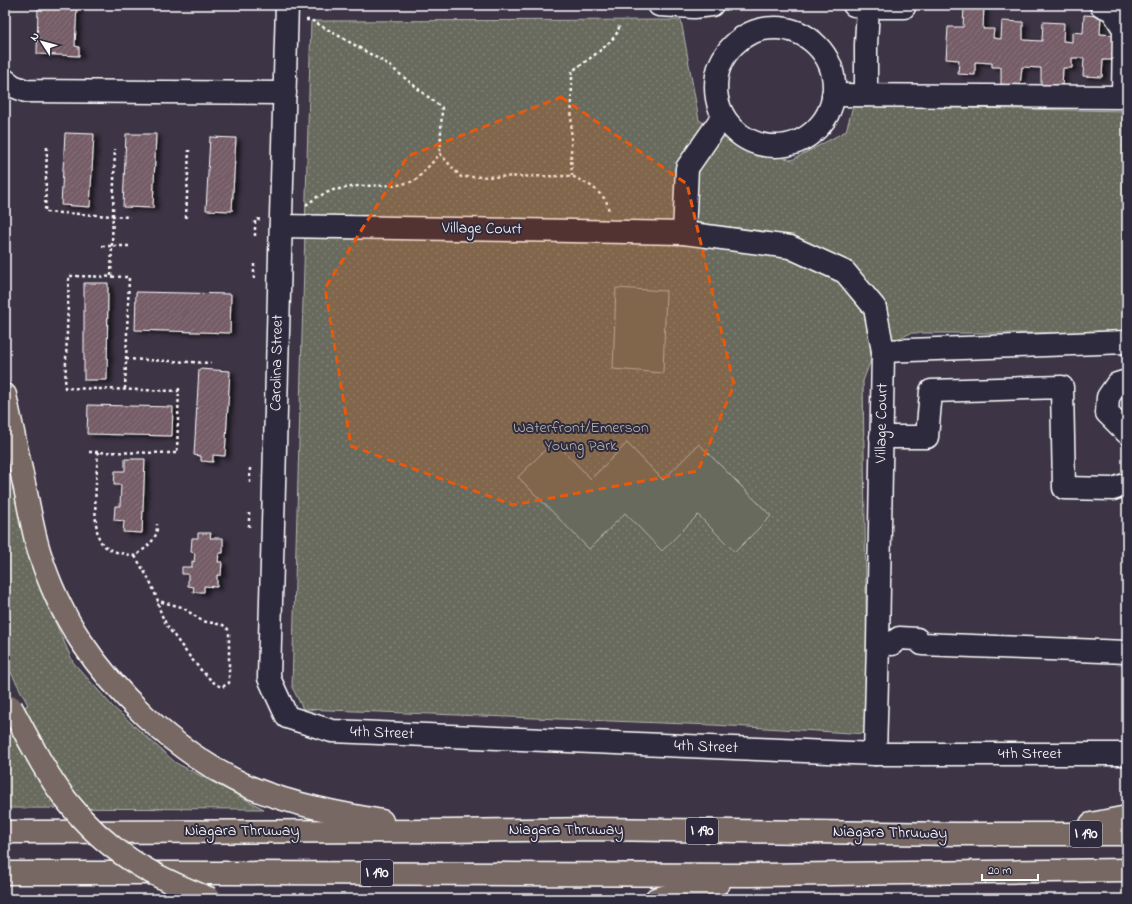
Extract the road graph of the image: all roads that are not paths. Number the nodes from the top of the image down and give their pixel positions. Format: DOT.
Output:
graph roads {
  1 [pos="287,5"];
  2 [pos="659,5"];
  3 [pos="712,5"];
  4 [pos="1102,5"];
  5 [pos="861,6"];
  6 [pos="904,7"];
  7 [pos="5,80"];
  8 [pos="285,93"];
  9 [pos="834,95"];
  10 [pos="866,95"];
  11 [pos="723,116"];
  12 [pos="271,222"];
  13 [pos="684,233"];
  14 [pos="1127,342"];
  15 [pos="883,351"];
  16 [pos="1127,381"];
  17 [pos="5,395"];
  18 [pos="1127,433"];
  19 [pos="881,437"];
  20 [pos="1127,484"];
  21 [pos="885,644"];
  22 [pos="1127,652"];
  23 [pos="8,702"];
  24 [pos="287,717"];
  25 [pos="875,754"];
  26 [pos="1127,754"];
  27 [pos="1127,817"];
  28 [pos="448,831"];
  29 [pos="5,832"];
  30 [pos="1045,834"];
  31 [pos="1127,834"];
  32 [pos="1127,870"];
  33 [pos="5,873"];
  34 [pos="749,875"];
  35 [pos="210,899"];
  36 [pos="656,899"];
  1 -- 8 [label="street, Carolina Street"];
  2 -- 3 [label="street"];
  4 -- 10 [label="street"];
  5 -- 6 [label="street"];
  5 -- 10 [label="street"];
  7 -- 8 [label="street"];
  8 -- 12 [label="street, Carolina Street"];
  9 -- 10 [label="street"];
  9 -- 11 [label="street"];
  9 -- 11 [label="street"];
  11 -- 13 [label="street"];
  12 -- 13 [label="street, Village Court"];
  12 -- 24 [label="street, Carolina Street"];
  13 -- 15 [label="street, Village Court"];
  14 -- 15 [label="street"];
  15 -- 19 [label="street, Village Court"];
  16 -- 18 [label="street"];
  17 -- 28 [label="highway"];
  19 -- 20 [label="street"];
  19 -- 21 [label="street, Village Court"];
  21 -- 22 [label="street"];
  21 -- 25 [label="street, Village Court"];
  23 -- 35 [label="highway, bridge"];
  24 -- 25 [label="street, 4th Street"];
  25 -- 26 [label="street, 4th Street"];
  27 -- 30 [label="highway"];
  28 -- 29 [label="highway, Niagara Thruway / I 190"];
  28 -- 30 [label="highway, Niagara Thruway / I 190"];
  30 -- 31 [label="highway, Niagara Thruway / I 190"];
  32 -- 34 [label="highway, I 190"];
  33 -- 34 [label="highway, I 190"];
  34 -- 36 [label="highway"];
}
